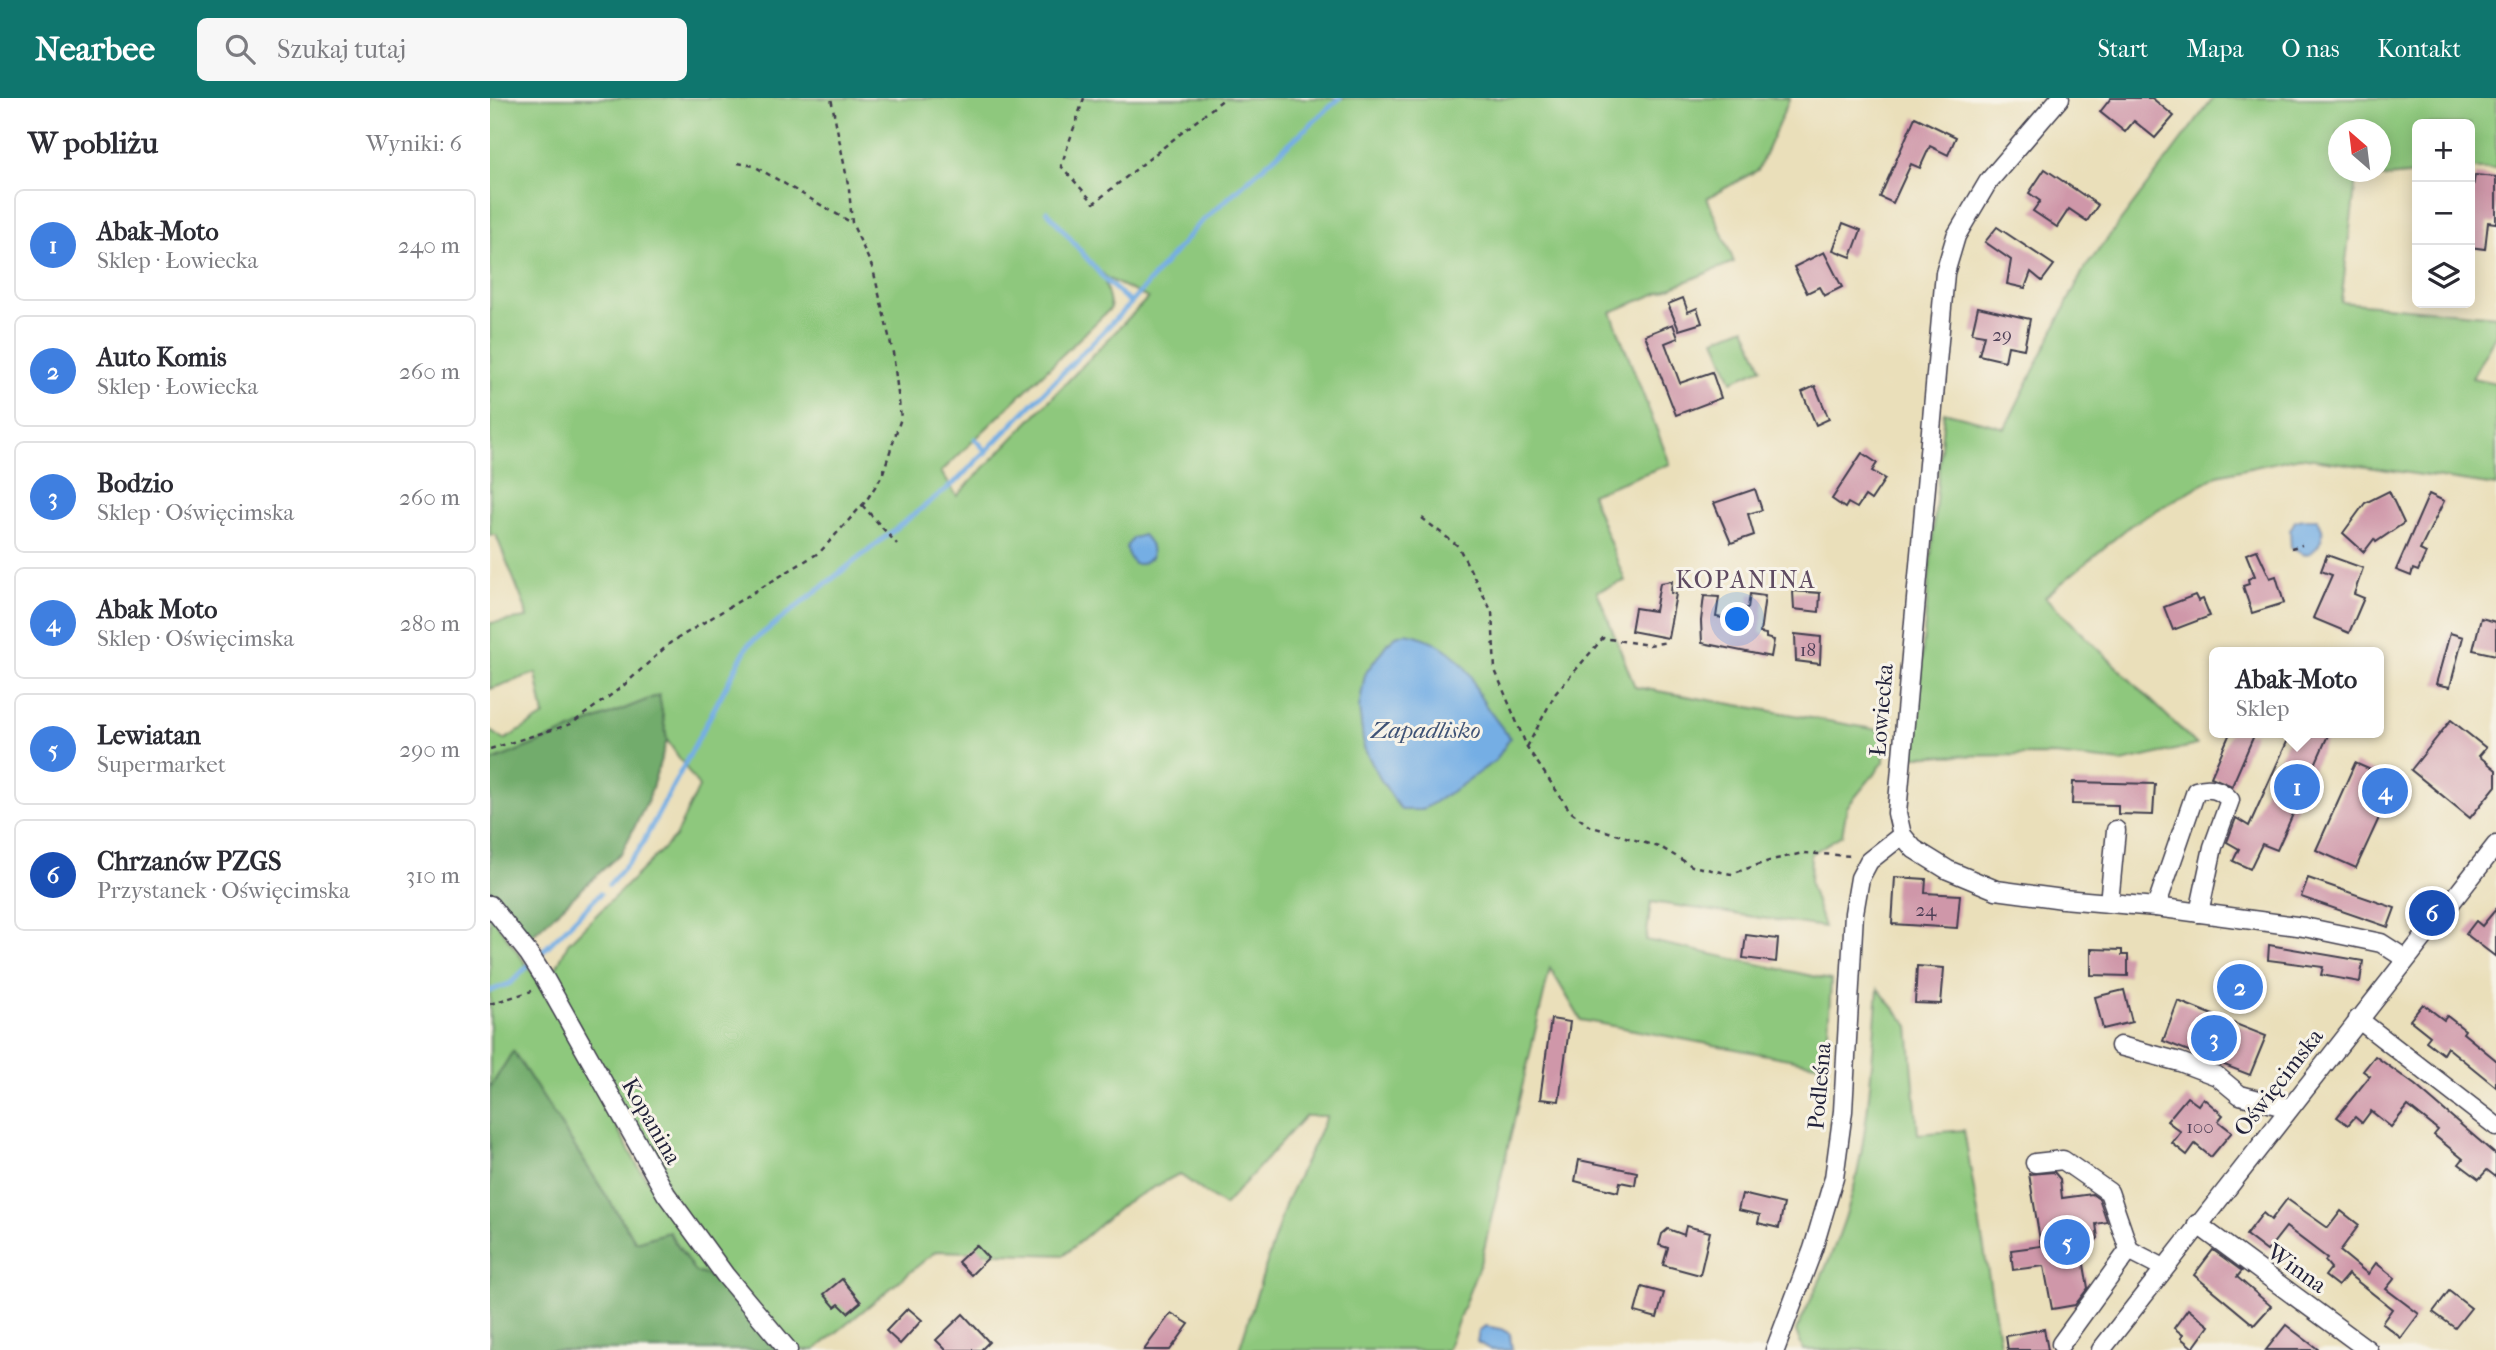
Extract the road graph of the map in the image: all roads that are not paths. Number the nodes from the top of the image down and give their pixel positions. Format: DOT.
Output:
graph roads {
  1 [pos="2060,98"];
  2 [pos="2116,830"];
  3 [pos="1902,835"];
  4 [pos="2493,855"];
  5 [pos="2109,903"];
  6 [pos="490,905"];
  7 [pos="2156,907"];
  8 [pos="2199,913"];
  9 [pos="2406,959"];
  10 [pos="2358,1019"];
  11 [pos="2120,1046"];
  12 [pos="2288,1108"];
  13 [pos="2496,1126"];
  14 [pos="2035,1164"];
  15 [pos="2197,1224"];
  16 [pos="2129,1250"];
  17 [pos="2164,1268"];
  18 [pos="2061,1344"];
  19 [pos="788,1350"];
  20 [pos="1775,1350"];
  21 [pos="2101,1350"];
  22 [pos="2368,1350"];
  1 -- 3 [label="street, Łowiecka"];
  2 -- 5 [label="street"];
  3 -- 5 [label="street"];
  3 -- 20 [label="street, Podleśna"];
  4 -- 9 [label="street, Oświęcimska"];
  5 -- 7 [label="street"];
  6 -- 19 [label="street, Kopanina"];
  7 -- 8 [label="street"];
  7 -- 8 [label="street"];
  8 -- 9 [label="street"];
  9 -- 10 [label="street, Oświęcimska"];
  10 -- 12 [label="street, Oświęcimska"];
  10 -- 13 [label="street"];
  11 -- 12 [label="street"];
  12 -- 15 [label="street, Oświęcimska"];
  14 -- 16 [label="street"];
  15 -- 17 [label="street, Oświęcimska"];
  15 -- 22 [label="street, Winna"];
  16 -- 17 [label="street"];
  16 -- 18 [label="street"];
  17 -- 21 [label="street, Oświęcimska"];
}
